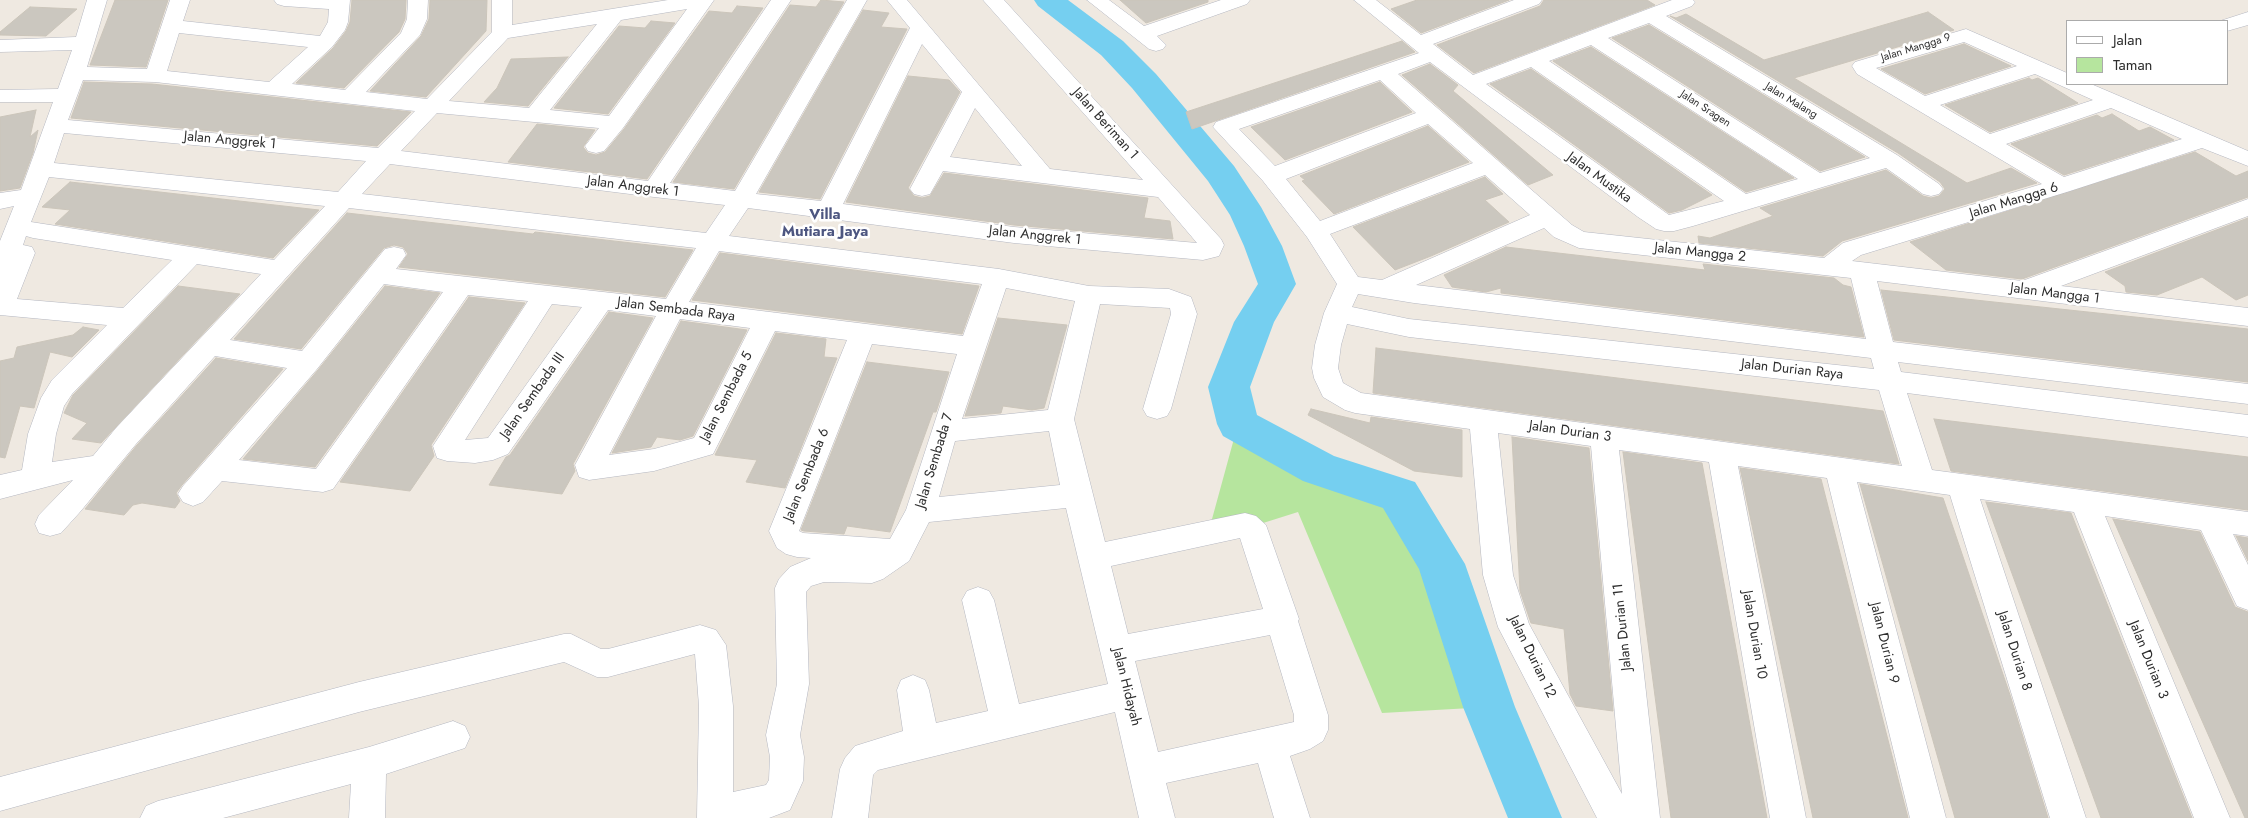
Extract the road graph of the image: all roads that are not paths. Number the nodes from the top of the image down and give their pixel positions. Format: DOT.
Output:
graph roads {
  1 [pos="97,0"];
  2 [pos="180,0"];
  3 [pos="284,0"];
  4 [pos="418,0"];
  5 [pos="502,0"];
  6 [pos="703,0"];
  7 [pos="781,0"];
  8 [pos="857,0"];
  9 [pos="897,0"];
  10 [pos="993,0"];
  11 [pos="1097,0"];
  12 [pos="1240,0"];
  13 [pos="1532,0"];
  14 [pos="1371,1"];
  15 [pos="340,2"];
  16 [pos="1685,2"];
  17 [pos="614,15"];
  18 [pos="1650,15"];
  19 [pos="2248,18"];
  20 [pos="172,26"];
  21 [pos="2228,26"];
  22 [pos="920,28"];
  23 [pos="502,33"];
  24 [pos="1593,37"];
  25 [pos="85,43"];
  26 [pos="325,43"];
  27 [pos="0,46"];
  28 [pos="1420,50"];
  29 [pos="1534,60"];
  30 [pos="2036,67"];
  31 [pos="1383,72"];
  32 [pos="75,74"];
  33 [pos="156,76"];
  34 [pos="2066,79"];
  35 [pos="1470,83"];
  36 [pos="2082,85"];
  37 [pos="274,89"];
  38 [pos="973,90"];
  39 [pos="68,95"];
  40 [pos="0,96"];
  41 [pos="350,97"];
  42 [pos="2112,101"];
  43 [pos="1923,104"];
  44 [pos="432,106"];
  45 [pos="1431,115"];
  46 [pos="535,116"];
  47 [pos="615,123"];
  48 [pos="55,125"];
  49 [pos="2202,140"];
  50 [pos="1988,142"];
  51 [pos="596,146"];
  52 [pos="384,156"];
  53 [pos="2248,159"];
  54 [pos="1888,160"];
  55 [pos="936,164"];
  56 [pos="1490,165"];
  57 [pos="47,169"];
  58 [pos="1043,176"];
  59 [pos="1271,176"];
  60 [pos="1817,181"];
  61 [pos="2062,186"];
  62 [pos="1931,188"];
  63 [pos="922,189"];
  64 [pos="654,190"];
  65 [pos="1164,190"];
  66 [pos="29,196"];
  67 [pos="344,200"];
  68 [pos="741,200"];
  69 [pos="0,201"];
  70 [pos="1743,203"];
  71 [pos="2248,207"];
  72 [pos="828,210"];
  73 [pos="1547,217"];
  74 [pos="33,230"];
  75 [pos="1316,231"];
  76 [pos="712,242"];
  77 [pos="1210,250"];
  78 [pos="192,254"];
  79 [pos="1830,267"];
  80 [pos="281,269"];
  81 [pos="0,271"];
  82 [pos="1862,271"];
  83 [pos="1350,284"];
  84 [pos="995,285"];
  85 [pos="461,286"];
  86 [pos="1383,290"];
  87 [pos="2023,290"];
  88 [pos="1414,294"];
  89 [pos="545,295"];
  90 [pos="1089,295"];
  91 [pos="601,300"];
  92 [pos="2248,305"];
  93 [pos="0,306"];
  94 [pos="672,310"];
  95 [pos="1337,314"];
  96 [pos="2222,314"];
  97 [pos="2248,317"];
  98 [pos="128,318"];
  99 [pos="766,322"];
  100 [pos="1409,328"];
  101 [pos="863,333"];
  102 [pos="209,346"];
  103 [pos="973,347"];
  104 [pos="1881,350"];
  105 [pos="308,362"];
  106 [pos="1890,381"];
  107 [pos="2248,394"];
  108 [pos="1156,409"];
  109 [pos="1060,419"];
  110 [pos="1483,420"];
  111 [pos="2248,426"];
  112 [pos="944,432"];
  113 [pos="1604,436"];
  114 [pos="1721,452"];
  115 [pos="101,467"];
  116 [pos="1839,468"];
  117 [pos="217,469"];
  118 [pos="35,477"];
  119 [pos="1921,480"];
  120 [pos="1961,485"];
  121 [pos="0,487"];
  122 [pos="193,494"];
  123 [pos="1077,495"];
  124 [pos="2084,501"];
  125 [pos="920,511"];
  126 [pos="2211,519"];
  127 [pos="50,524"];
  128 [pos="2248,524"];
  129 [pos="1094,557"];
  130 [pos="827,559"];
  131 [pos="2248,597"];
  132 [pos="978,600"];
  133 [pos="1283,619"];
  134 [pos="1117,650"];
  135 [pos="913,690"];
  136 [pos="1128,694"];
  137 [pos="1006,723"];
  138 [pos="453,737"];
  139 [pos="922,742"];
  140 [pos="1268,744"];
  141 [pos="369,762"];
  142 [pos="1146,771"];
  143 [pos="0,794"];
  144 [pos="715,816"];
  145 [pos="158,818"];
  146 [pos="367,818"];
  147 [pos="850,818"];
  148 [pos="1157,818"];
  149 [pos="1292,818"];
  150 [pos="1620,818"];
  151 [pos="1642,818"];
  152 [pos="1788,818"];
  153 [pos="1928,818"];
  154 [pos="2068,818"];
  155 [pos="2212,818"];
  1 -- 25 [label="street"];
  2 -- 20 [label="street"];
  3 -- 15 [label="street"];
  4 -- 41 [label="street"];
  5 -- 23 [label="street"];
  6 -- 17 [label="street"];
  6 -- 47 [label="street"];
  7 -- 64 [label="street"];
  8 -- 68 [label="street"];
  9 -- 22 [label="street"];
  10 -- 65 [label="street, Jalan Beriman 1"];
  11 -- 12 [label="street"];
  13 -- 28 [label="street"];
  14 -- 28 [label="street, Jalan Mustika"];
  15 -- 26 [label="street"];
  16 -- 18 [label="street"];
  17 -- 23 [label="street"];
  17 -- 46 [label="street"];
  18 -- 24 [label="street"];
  18 -- 54 [label="street, Jalan Malang"];
  19 -- 21 [label="street"];
  20 -- 26 [label="street"];
  20 -- 33 [label="street"];
  22 -- 38 [label="street"];
  22 -- 72 [label="street"];
  23 -- 44 [label="street"];
  24 -- 29 [label="street"];
  24 -- 60 [label="street, Jalan Sragen"];
  25 -- 27 [label="street"];
  25 -- 32 [label="street"];
  26 -- 37 [label="street"];
  28 -- 31 [label="street"];
  28 -- 35 [label="street, Jalan Mustika"];
  29 -- 35 [label="street"];
  29 -- 70 [label="street"];
  30 -- 34 [label="street"];
  30 -- 43 [label="street"];
  30 -- 43 [label="street, Jalan Mangga 9"];
  31 -- 45 [label="street, Jalan Mangga 2"];
  31 -- 59 [label="street"];
  32 -- 33 [label="street"];
  32 -- 39 [label="street"];
  33 -- 37 [label="street"];
  35 -- 70 [label="street, Jalan Mustika"];
  36 -- 42 [label="street"];
  37 -- 41 [label="street"];
  38 -- 55 [label="street"];
  38 -- 58 [label="street"];
  39 -- 40 [label="street"];
  39 -- 48 [label="street"];
  41 -- 44 [label="street"];
  42 -- 49 [label="street"];
  42 -- 50 [label="street"];
  43 -- 50 [label="street"];
  44 -- 46 [label="street"];
  44 -- 52 [label="street"];
  45 -- 56 [label="street, Jalan Mangga 2"];
  45 -- 59 [label="street"];
  46 -- 47 [label="street"];
  47 -- 51 [label="street"];
  48 -- 52 [label="street, Jalan Anggrek 1"];
  48 -- 57 [label="street"];
  49 -- 53 [label="street"];
  49 -- 61 [label="street, Jalan Mangga 6"];
  50 -- 61 [label="street"];
  52 -- 64 [label="street, Jalan Anggrek 1"];
  52 -- 67 [label="street"];
  54 -- 60 [label="street, Jalan Mustika"];
  54 -- 62 [label="street, Jalan Malang"];
  55 -- 58 [label="street"];
  55 -- 63 [label="street"];
  56 -- 73 [label="street, Jalan Mangga 2"];
  56 -- 75 [label="street"];
  57 -- 66 [label="street"];
  57 -- 67 [label="street"];
  57 -- 74 [label="street"];
  58 -- 65 [label="street"];
  59 -- 75 [label="street"];
  60 -- 70 [label="street, Jalan Mustika"];
  61 -- 79 [label="street, Jalan Mangga 6"];
  64 -- 68 [label="street, Jalan Anggrek 1"];
  65 -- 77 [label="street, Jalan Beriman 1"];
  66 -- 69 [label="street"];
  66 -- 81 [label="street"];
  67 -- 76 [label="street"];
  67 -- 80 [label="street"];
  68 -- 72 [label="street, Jalan Anggrek 1"];
  68 -- 76 [label="street"];
  71 -- 87 [label="street"];
  72 -- 77 [label="street, Jalan Anggrek 1"];
  73 -- 79 [label="street, Jalan Mangga 2"];
  73 -- 86 [label="street"];
  74 -- 78 [label="street"];
  74 -- 93 [label="street"];
  75 -- 83 [label="street"];
  76 -- 84 [label="street"];
  76 -- 94 [label="street"];
  78 -- 80 [label="street"];
  78 -- 98 [label="street"];
  79 -- 82 [label="street, Jalan Mangga 2"];
  80 -- 102 [label="street"];
  82 -- 87 [label="street, Jalan Mangga 1"];
  82 -- 104 [label="street"];
  83 -- 86 [label="street"];
  83 -- 95 [label="street, Jalan Durian 3"];
  84 -- 90 [label="street"];
  84 -- 103 [label="street, Jalan Sembada 7"];
  85 -- 89 [label="street, Jalan Sembada Raya"];
  85 -- 105 [label="street, Jalan Sembada Raya"];
  85 -- 117 [label="street"];
  86 -- 88 [label="street"];
  87 -- 96 [label="street, Jalan Mangga 1"];
  88 -- 100 [label="street"];
  88 -- 104 [label="street"];
  89 -- 91 [label="street, Jalan Sembada Raya"];
  89 -- 91 [label="street, Jalan Sembada III"];
  90 -- 108 [label="street"];
  90 -- 109 [label="street"];
  91 -- 94 [label="street, Jalan Sembada Raya"];
  92 -- 96 [label="street"];
  93 -- 98 [label="street"];
  94 -- 99 [label="street, Jalan Sembada Raya"];
  94 -- 99 [label="street, Jalan Sembada 5"];
  95 -- 100 [label="street, Jalan Durian Raya"];
  95 -- 110 [label="street, Jalan Durian 3"];
  96 -- 97 [label="street, Jalan Mangga 1"];
  98 -- 118 [label="street"];
  99 -- 101 [label="street, Jalan Sembada Raya"];
  100 -- 106 [label="street, Jalan Durian Raya"];
  101 -- 103 [label="street, Jalan Sembada Raya"];
  101 -- 130 [label="street, Jalan Sembada 6"];
  102 -- 105 [label="street"];
  102 -- 115 [label="street"];
  103 -- 112 [label="street, Jalan Sembada 7"];
  104 -- 106 [label="street"];
  104 -- 107 [label="street"];
  105 -- 117 [label="street"];
  106 -- 111 [label="street, Jalan Durian Raya"];
  106 -- 119 [label="street"];
  109 -- 112 [label="street"];
  109 -- 123 [label="street, Jalan Hidayah"];
  110 -- 113 [label="street, Jalan Durian 3"];
  110 -- 150 [label="street, Jalan Durian 12"];
  112 -- 125 [label="street, Jalan Sembada 7"];
  113 -- 114 [label="street, Jalan Durian 3"];
  113 -- 151 [label="street, Jalan Durian 11"];
  114 -- 116 [label="street, Jalan Durian 3"];
  114 -- 152 [label="street, Jalan Durian 10"];
  115 -- 118 [label="street"];
  115 -- 127 [label="street"];
  116 -- 119 [label="street, Jalan Durian 3"];
  116 -- 153 [label="street, Jalan Durian 9"];
  117 -- 122 [label="street"];
  118 -- 121 [label="street"];
  119 -- 120 [label="street, Jalan Durian 3"];
  120 -- 124 [label="street, Jalan Durian 3"];
  120 -- 154 [label="street, Jalan Durian 8"];
  123 -- 125 [label="street"];
  123 -- 129 [label="street, Jalan Hidayah"];
  124 -- 126 [label="street, Jalan Durian 3"];
  124 -- 155 [label="street, Jalan Durian 3"];
  125 -- 130 [label="street, Jalan Sembada 7"];
  126 -- 128 [label="street, Jalan Durian 3"];
  126 -- 131 [label="street"];
  129 -- 133 [label="street"];
  129 -- 134 [label="street, Jalan Hidayah"];
  130 -- 144 [label="street"];
  132 -- 137 [label="street"];
  133 -- 134 [label="street"];
  133 -- 140 [label="street"];
  134 -- 136 [label="street, Jalan Hidayah"];
  135 -- 139 [label="street"];
  136 -- 137 [label="street"];
  136 -- 142 [label="street, Jalan Hidayah"];
  137 -- 139 [label="street"];
  138 -- 141 [label="street"];
  139 -- 147 [label="street"];
  140 -- 142 [label="street"];
  140 -- 149 [label="street"];
  141 -- 145 [label="street"];
  141 -- 146 [label="street"];
  142 -- 148 [label="street, Jalan Hidayah"];
  143 -- 144 [label="street"];
}
